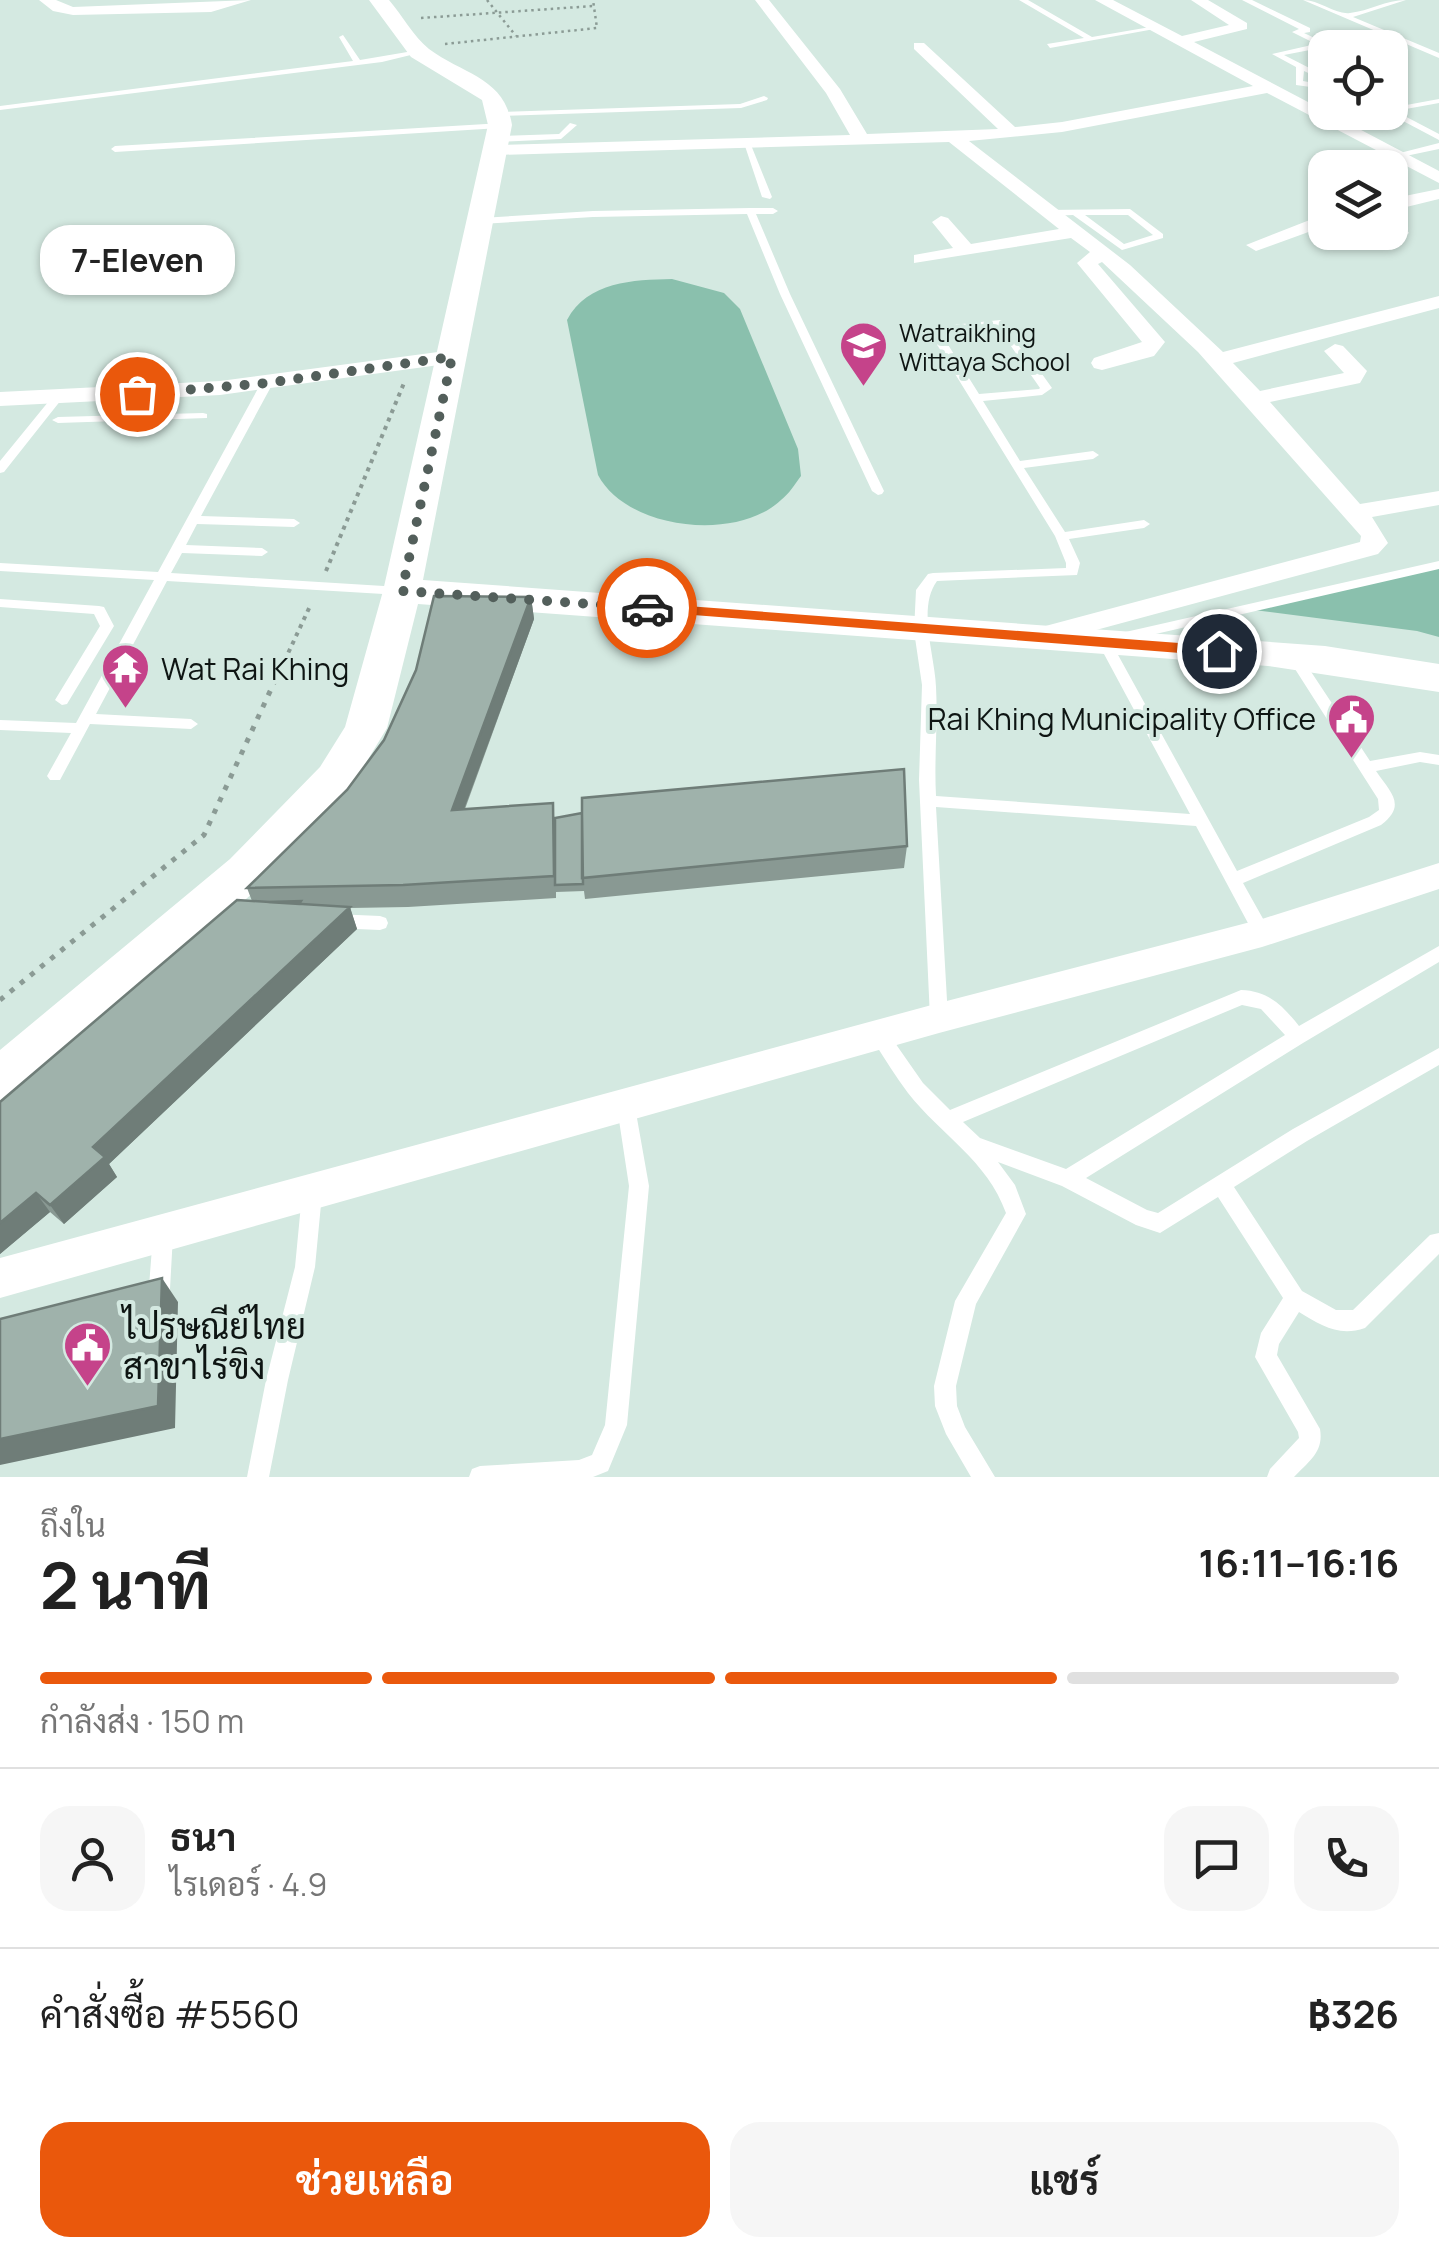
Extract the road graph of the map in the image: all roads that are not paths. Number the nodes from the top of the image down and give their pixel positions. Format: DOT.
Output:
graph roads {
  1 [pos="46,0"];
  2 [pos="244,0"];
  3 [pos="1023,0"];
  4 [pos="1102,0"];
  5 [pos="1198,0"];
  6 [pos="1246,0"];
  7 [pos="1307,0"];
  8 [pos="1402,0"];
  9 [pos="761,8"];
  10 [pos="386,10"];
  11 [pos="1347,16"];
  12 [pos="1156,28"];
  13 [pos="343,36"];
  14 [pos="1308,38"];
  15 [pos="1091,39"];
  16 [pos="1180,41"];
  17 [pos="920,46"];
  18 [pos="1050,46"];
  19 [pos="417,49"];
  20 [pos="1308,49"];
  21 [pos="1439,56"];
  22 [pos="358,63"];
  23 [pos="1300,66"];
  24 [pos="1308,70"];
  25 [pos="1298,83"];
  26 [pos="1308,84"];
  27 [pos="1270,88"];
  28 [pos="834,92"];
  29 [pos="764,98"];
  30 [pos="1439,101"];
  31 [pos="0,108"];
  32 [pos="1408,108"];
  33 [pos="1408,122"];
  34 [pos="572,125"];
  35 [pos="498,132"];
  36 [pos="1012,132"];
  37 [pos="954,138"];
  38 [pos="1439,138"];
  39 [pos="888,140"];
  40 [pos="864,142"];
  41 [pos="746,145"];
  42 [pos="1439,146"];
  43 [pos="115,149"];
  44 [pos="1387,150"];
  45 [pos="1408,152"];
  46 [pos="1408,161"];
  47 [pos="1439,178"];
  48 [pos="1439,194"];
  49 [pos="767,197"];
  50 [pos="1408,201"];
  51 [pos="772,210"];
  52 [pos="750,211"];
  53 [pos="481,221"];
  54 [pos="941,222"];
  55 [pos="1074,223"];
  56 [pos="1308,226"];
  57 [pos="1256,245"];
  58 [pos="966,252"];
  59 [pos="1101,254"];
  60 [pos="921,259"];
  61 [pos="1439,302"];
  62 [pos="1335,352"];
  63 [pos="452,357"];
  64 [pos="1219,360"];
  65 [pos="1102,363"];
  66 [pos="267,383"];
  67 [pos="976,398"];
  68 [pos="0,399"];
  69 [pos="1254,399"];
  70 [pos="58,409"];
  71 [pos="203,416"];
  72 [pos="161,417"];
  73 [pos="153,434"];
  74 [pos="1093,455"];
  75 [pos="1016,464"];
  76 [pos="0,469"];
  77 [pos="878,491"];
  78 [pos="1439,498"];
  79 [pos="1354,513"];
  80 [pos="193,520"];
  81 [pos="294,523"];
  82 [pos="1144,524"];
  83 [pos="1061,536"];
  84 [pos="178,549"];
  85 [pos="262,552"];
  86 [pos="1439,565"];
  87 [pos="0,568"];
  88 [pos="164,576"];
  89 [pos="402,591"];
  90 [pos="0,603"];
  91 [pos="921,631"];
  92 [pos="1033,638"];
  93 [pos="1104,640"];
  94 [pos="1295,658"];
  95 [pos="1439,678"];
  96 [pos="62,700"];
  97 [pos="84,724"];
  98 [pos="191,724"];
  99 [pos="0,725"];
  100 [pos="1439,760"];
  101 [pos="1366,767"];
  102 [pos="55,776"];
  103 [pos="929,801"];
  104 [pos="1202,822"];
  105 [pos="1234,880"];
  106 [pos="1435,881"];
  107 [pos="306,920"];
  108 [pos="380,923"];
  109 [pos="1262,934"];
  110 [pos="1439,953"];
  111 [pos="939,1018"];
  112 [pos="880,1036"];
  113 [pos="1297,1037"];
  114 [pos="1439,1056"];
  115 [pos="0,1082"];
  116 [pos="626,1107"];
  117 [pos="949,1118"];
  118 [pos="973,1144"];
  119 [pos="1068,1179"];
  120 [pos="1221,1184"];
  121 [pos="312,1194"];
  122 [pos="164,1234"];
  123 [pos="1437,1242"];
  124 [pos="0,1278"];
  125 [pos="1295,1298"];
  126 [pos="134,1332"];
  127 [pos="258,1477"];
  128 [pos="480,1477"];
  129 [pos="984,1477"];
  130 [pos="1278,1477"];
  1 -- 2 [label="street"];
  3 -- 15 [label="lane"];
  4 -- 12 [label="street"];
  5 -- 16 [label="street"];
  6 -- 14 [label="lane"];
  7 -- 11 [label="lane"];
  8 -- 11 [label="lane"];
  9 -- 28 [label="street"];
  10 -- 19 [label="main road"];
  11 -- 21 [label="lane"];
  12 -- 15 [label="lane"];
  12 -- 16 [label="street"];
  13 -- 22 [label="lane"];
  15 -- 18 [label="lane"];
  16 -- 27 [label="street"];
  17 -- 36 [label="street"];
  19 -- 22 [label="lane"];
  19 -- 35 [label="main road"];
  20 -- 23 [label="lane"];
  22 -- 31 [label="lane"];
  23 -- 24 [label="lane"];
  23 -- 25 [label="lane"];
  25 -- 26 [label="lane"];
  25 -- 27 [label="lane"];
  27 -- 36 [label="street"];
  27 -- 44 [label="street"];
  28 -- 39 [label="street"];
  28 -- 40 [label="street"];
  29 -- 35 [label="lane"];
  30 -- 32 [label="lane"];
  33 -- 38 [label="lane"];
  34 -- 35 [label="lane"];
  35 -- 41 [label="street"];
  35 -- 43 [label="lane"];
  35 -- 53 [label="main road"];
  36 -- 37 [label="street"];
  37 -- 39 [label="street"];
  37 -- 55 [label="street"];
  39 -- 40 [label="street"];
  40 -- 41 [label="street"];
  41 -- 49 [label="lane"];
  42 -- 45 [label="lane"];
  46 -- 47 [label="street"];
  48 -- 50 [label="street"];
  51 -- 52 [label="lane"];
  52 -- 53 [label="lane"];
  52 -- 77 [label="lane"];
  53 -- 63 [label="main road"];
  54 -- 58 [label="street"];
  55 -- 55 [label="lane"];
  55 -- 58 [label="street"];
  55 -- 59 [label="street"];
  56 -- 57 [label="street"];
  58 -- 60 [label="street"];
  59 -- 64 [label="street"];
  59 -- 65 [label="street"];
  61 -- 64 [label="street"];
  62 -- 69 [label="street"];
  63 -- 66 [label="street"];
  63 -- 89 [label="main road"];
  64 -- 69 [label="street"];
  66 -- 70 [label="street"];
  66 -- 80 [label="lane"];
  67 -- 67 [label="lane"];
  67 -- 75 [label="lane"];
  68 -- 70 [label="street"];
  69 -- 79 [label="street"];
  70 -- 72 [label="lane"];
  70 -- 76 [label="lane"];
  71 -- 72 [label="lane"];
  72 -- 73 [label="lane"];
  74 -- 75 [label="lane"];
  75 -- 83 [label="lane"];
  78 -- 79 [label="street"];
  79 -- 92 [label="street"];
  80 -- 81 [label="lane"];
  80 -- 84 [label="lane"];
  82 -- 83 [label="lane"];
  83 -- 91 [label="lane"];
  84 -- 85 [label="lane"];
  84 -- 88 [label="lane"];
  86 -- 93 [label="lane"];
  87 -- 88 [label="lane"];
  88 -- 89 [label="lane"];
  88 -- 97 [label="lane"];
  89 -- 91 [label="main road"];
  89 -- 115 [label="main road"];
  90 -- 96 [label="lane"];
  91 -- 92 [label="main road"];
  91 -- 103 [label="lane"];
  92 -- 93 [label="main road"];
  93 -- 94 [label="main road"];
  93 -- 104 [label="lane"];
  94 -- 95 [label="main road"];
  94 -- 101 [label="lane"];
  97 -- 98 [label="lane"];
  97 -- 99 [label="lane"];
  97 -- 102 [label="lane"];
  100 -- 101 [label="lane"];
  101 -- 105 [label="lane"];
  103 -- 104 [label="lane"];
  103 -- 111 [label="lane"];
  104 -- 105 [label="lane"];
  105 -- 109 [label="lane"];
  106 -- 109 [label="street"];
  107 -- 108 [label="lane"];
  109 -- 111 [label="street"];
  110 -- 113 [label="lane"];
  111 -- 112 [label="street"];
  112 -- 116 [label="street"];
  112 -- 117 [label="lane"];
  113 -- 117 [label="lane"];
  113 -- 119 [label="lane"];
  114 -- 120 [label="lane"];
  116 -- 121 [label="street"];
  116 -- 128 [label="lane"];
  117 -- 118 [label="lane"];
  118 -- 119 [label="lane"];
  118 -- 129 [label="lane"];
  119 -- 120 [label="lane"];
  120 -- 125 [label="lane"];
  121 -- 122 [label="street"];
  121 -- 127 [label="lane"];
  122 -- 124 [label="street"];
  122 -- 126 [label="lane"];
  123 -- 125 [label="lane"];
  125 -- 130 [label="lane"];
}
